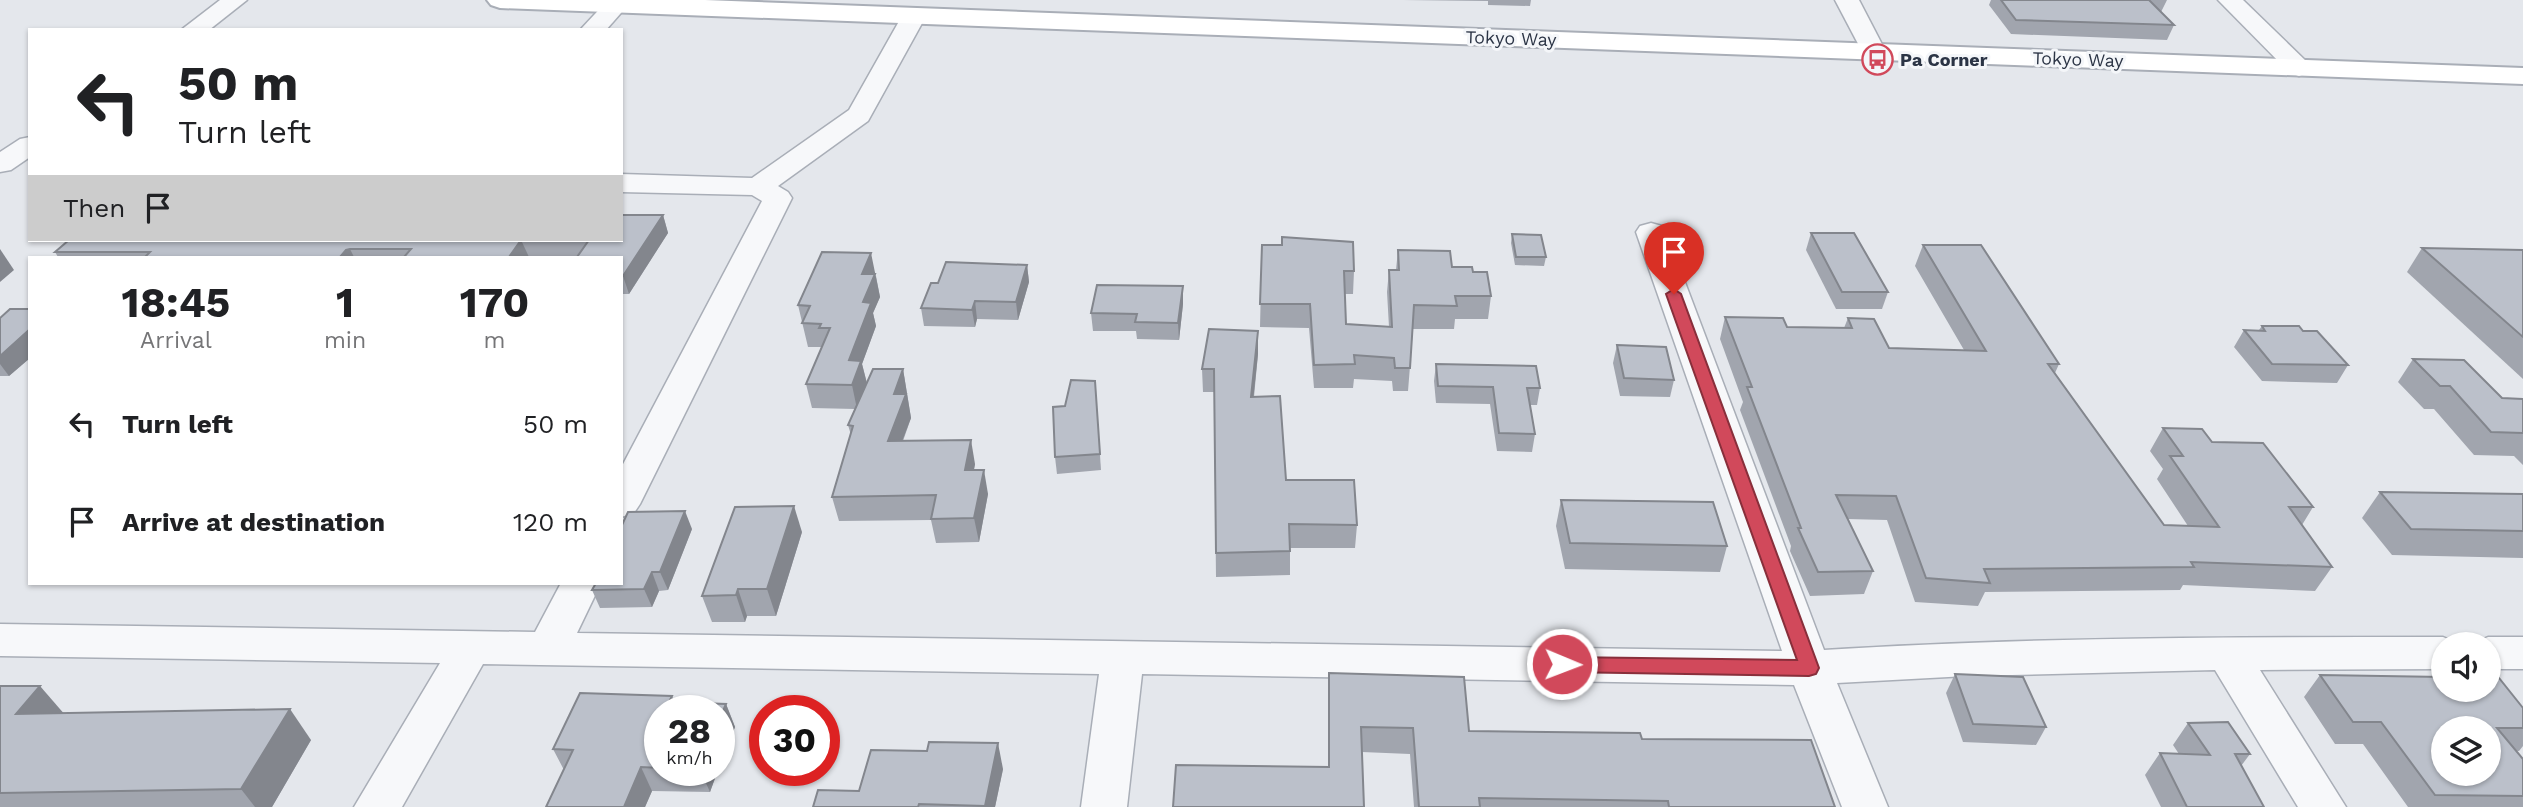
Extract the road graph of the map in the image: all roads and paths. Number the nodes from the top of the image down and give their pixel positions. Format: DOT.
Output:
graph roads {
  1 [pos="235,0"];
  2 [pos="500,0"];
  3 [pos="1847,0"];
  4 [pos="2230,0"];
  5 [pos="655,3"];
  6 [pos="616,5"];
  7 [pos="914,16"];
  8 [pos="196,28"];
  9 [pos="594,28"];
  10 [pos="1874,52"];
  11 [pos="2299,68"];
  12 [pos="2523,76"];
  13 [pos="28,146"];
  14 [pos="0,164"];
  15 [pos="28,165"];
  16 [pos="623,183"];
  17 [pos="758,187"];
  18 [pos="1651,232"];
  19 [pos="623,500"];
  20 [pos="580,585"];
  21 [pos="0,640"];
  22 [pos="472,646"];
  23 [pos="548,648"];
  24 [pos="2431,653"];
  25 [pos="2501,653"];
  26 [pos="2523,653"];
  27 [pos="2227,654"];
  28 [pos="1123,657"];
  29 [pos="1809,668"];
  30 [pos="377,807"];
  31 [pos="1104,807"];
  32 [pos="1865,807"];
  33 [pos="2323,807"];
  1 -- 8 [label="street"];
  2 -- 6 [label="street, Tokyo Way"];
  3 -- 10 [label="street"];
  4 -- 11 [label="street"];
  5 -- 6 [label="street, Tokyo Way"];
  5 -- 7 [label="street, Tokyo Way"];
  6 -- 9 [label="street"];
  7 -- 10 [label="street, Tokyo Way"];
  7 -- 17 [label="street"];
  10 -- 11 [label="street, Tokyo Way"];
  11 -- 12 [label="street, Tokyo Way"];
  13 -- 14 [label="street"];
  14 -- 15 [label="street"];
  16 -- 17 [label="street"];
  17 -- 19 [label="street"];
  18 -- 29 [label="street"];
  20 -- 23 [label="street"];
  21 -- 22 [label="street"];
  22 -- 23 [label="street"];
  22 -- 30 [label="street"];
  23 -- 28 [label="street"];
  24 -- 27 [label="street"];
  25 -- 26 [label="street"];
  27 -- 29 [label="street"];
  27 -- 33 [label="street"];
  28 -- 29 [label="street"];
  28 -- 31 [label="street"];
  29 -- 32 [label="street"];
}
